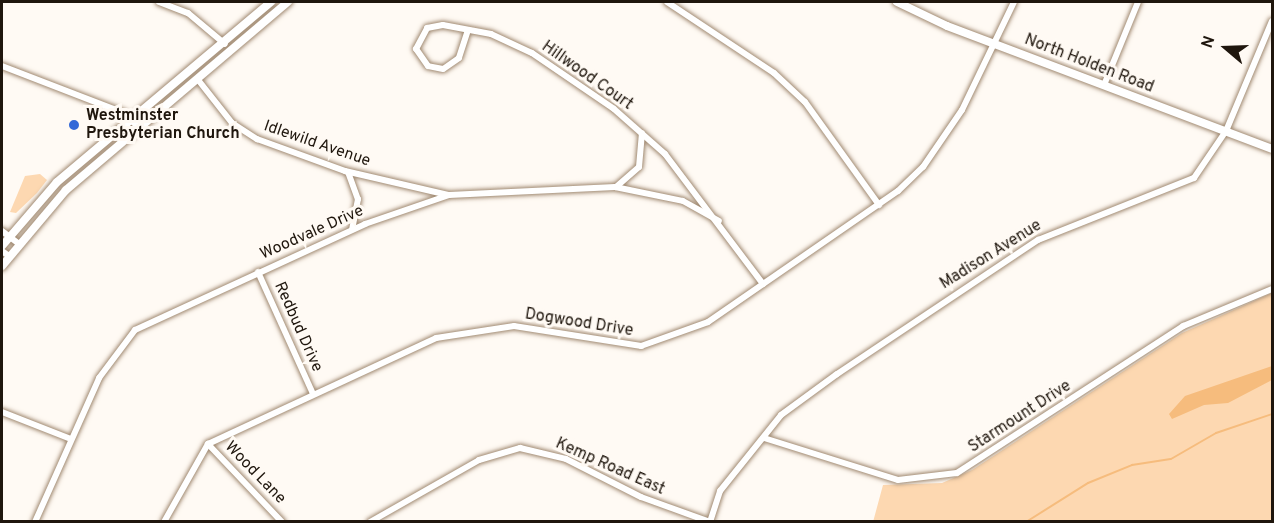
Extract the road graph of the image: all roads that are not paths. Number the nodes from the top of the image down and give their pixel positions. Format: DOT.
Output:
graph roads {
  1 [pos="159,2"];
  2 [pos="271,2"];
  3 [pos="288,2"];
  4 [pos="667,2"];
  5 [pos="897,2"];
  6 [pos="1014,2"];
  7 [pos="1138,2"];
  8 [pos="1272,21"];
  9 [pos="467,33"];
  10 [pos="993,44"];
  11 [pos="225,45"];
  12 [pos="2,66"];
  13 [pos="199,81"];
  14 [pos="1104,85"];
  15 [pos="132,119"];
  16 [pos="139,128"];
  17 [pos="1226,131"];
  18 [pos="642,133"];
  19 [pos="1272,149"];
  20 [pos="348,172"];
  21 [pos="615,187"];
  22 [pos="449,195"];
  23 [pos="879,205"];
  24 [pos="719,221"];
  25 [pos="352,229"];
  26 [pos="5,233"];
  27 [pos="18,243"];
  28 [pos="2,246"];
  29 [pos="5,253"];
  30 [pos="2,266"];
  31 [pos="258,272"];
  32 [pos="763,284"];
  33 [pos="1272,289"];
  34 [pos="313,394"];
  35 [pos="2,412"];
  36 [pos="764,438"];
  37 [pos="71,439"];
  38 [pos="208,444"];
  39 [pos="35,522"];
  40 [pos="164,522"];
  41 [pos="282,522"];
  42 [pos="370,522"];
  43 [pos="710,522"];
  1 -- 11 [label="street"];
  2 -- 11 [label="main road"];
  3 -- 13 [label="main road"];
  4 -- 23 [label="street"];
  5 -- 10 [label="main road, North Holden Road"];
  6 -- 10 [label="street, Dogwood Drive"];
  7 -- 14 [label="street"];
  8 -- 17 [label="street, Madison Avenue"];
  9 -- 9 [label="street, Hillwood Court"];
  9 -- 18 [label="street, Hillwood Court"];
  10 -- 14 [label="main road, North Holden Road"];
  10 -- 23 [label="street, Dogwood Drive"];
  11 -- 15 [label="main road"];
  12 -- 15 [label="street"];
  13 -- 16 [label="main road"];
  13 -- 20 [label="street, Idlewild Avenue"];
  14 -- 17 [label="main road, North Holden Road"];
  15 -- 16 [label="street"];
  15 -- 26 [label="main road"];
  16 -- 27 [label="main road"];
  17 -- 19 [label="main road, North Holden Road"];
  17 -- 36 [label="street, Madison Avenue"];
  18 -- 21 [label="street"];
  18 -- 24 [label="street, Hillwood Court"];
  20 -- 22 [label="street, Idlewild Avenue"];
  20 -- 25 [label="street"];
  21 -- 22 [label="street, Woodvale Drive"];
  21 -- 24 [label="street, Woodvale Drive"];
  22 -- 25 [label="street, Woodvale Drive"];
  23 -- 32 [label="street, Dogwood Drive"];
  24 -- 32 [label="street, Hillwood Court"];
  25 -- 31 [label="street, Woodvale Drive"];
  26 -- 27 [label="street"];
  26 -- 28 [label="main road"];
  27 -- 29 [label="main road"];
  29 -- 30 [label="main road"];
  31 -- 34 [label="street, Redbud Drive"];
  31 -- 37 [label="street, Woodvale Drive"];
  32 -- 34 [label="street, Dogwood Drive"];
  33 -- 36 [label="street, Starmount Drive"];
  34 -- 38 [label="street, Dogwood Drive"];
  35 -- 37 [label="street"];
  36 -- 43 [label="street, Madison Avenue"];
  37 -- 39 [label="street, Woodvale Drive"];
  38 -- 40 [label="street"];
  38 -- 41 [label="street, Wood Lane"];
  42 -- 43 [label="street, Kemp Road East"];
}
